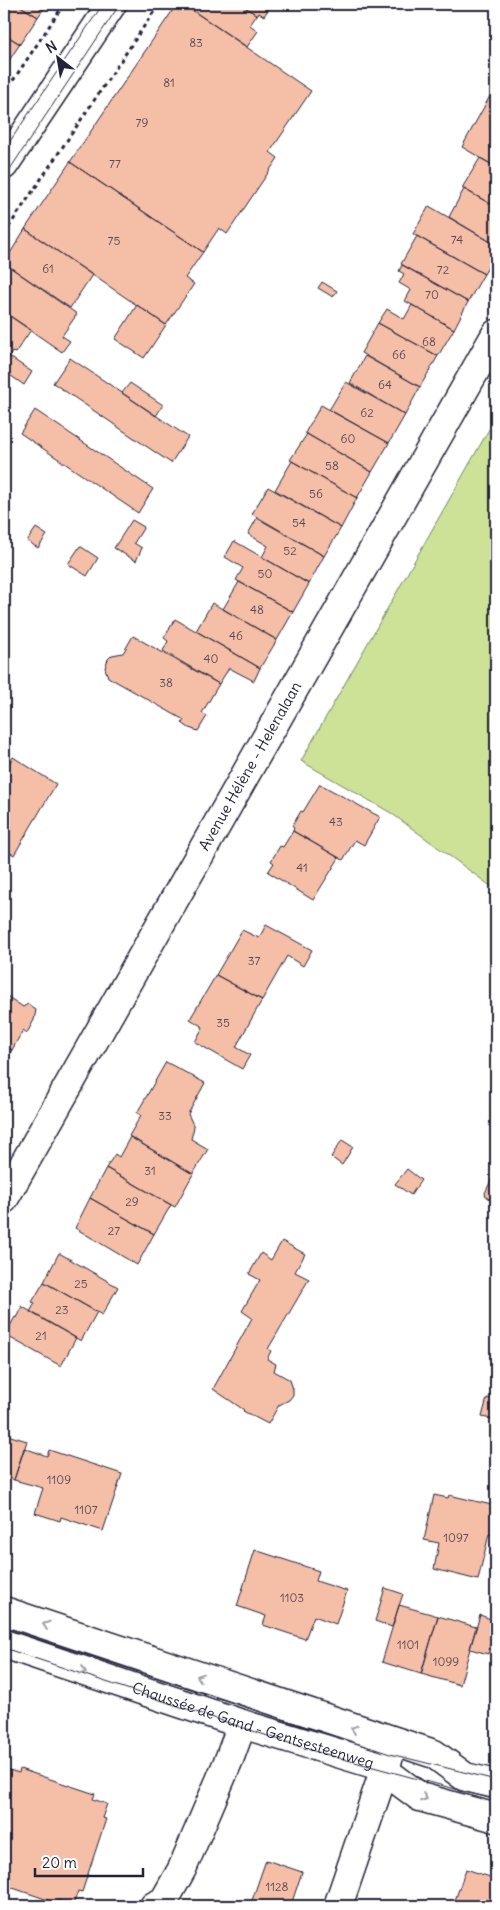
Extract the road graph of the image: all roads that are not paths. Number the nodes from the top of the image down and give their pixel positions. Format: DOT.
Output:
graph roads {
  1 [pos="112,4"];
  2 [pos="4,165"];
  3 [pos="496,334"];
  4 [pos="4,1199"];
  5 [pos="4,1611"];
  6 [pos="4,1644"];
  7 [pos="242,1724"];
  8 [pos="394,1742"];
  9 [pos="384,1771"];
  10 [pos="496,1784"];
  11 [pos="496,1818"];
  12 [pos="154,1906"];
  13 [pos="338,1906"];
  1 -- 2 [label="main road"];
  3 -- 4 [label="main road, Avenue Hélène - Helenalaan"];
  8 -- 5 [label="main road, Chaussée de Gand - Gentsesteenweg, one-way"];
  6 -- 7 [label="main road, Chaussée de Gand - Gentsesteenweg, one-way"];
  7 -- 9 [label="main road, Chaussée de Gand - Gentsesteenweg"];
  7 -- 12 [label="main road"];
  8 -- 9 [label="main road"];
  8 -- 10 [label="main road, Chaussée de Gand - Gentsesteenweg"];
  9 -- 11 [label="main road, Chaussée de Gand - Gentsesteenweg, one-way"];
  9 -- 13 [label="main road"];
}
